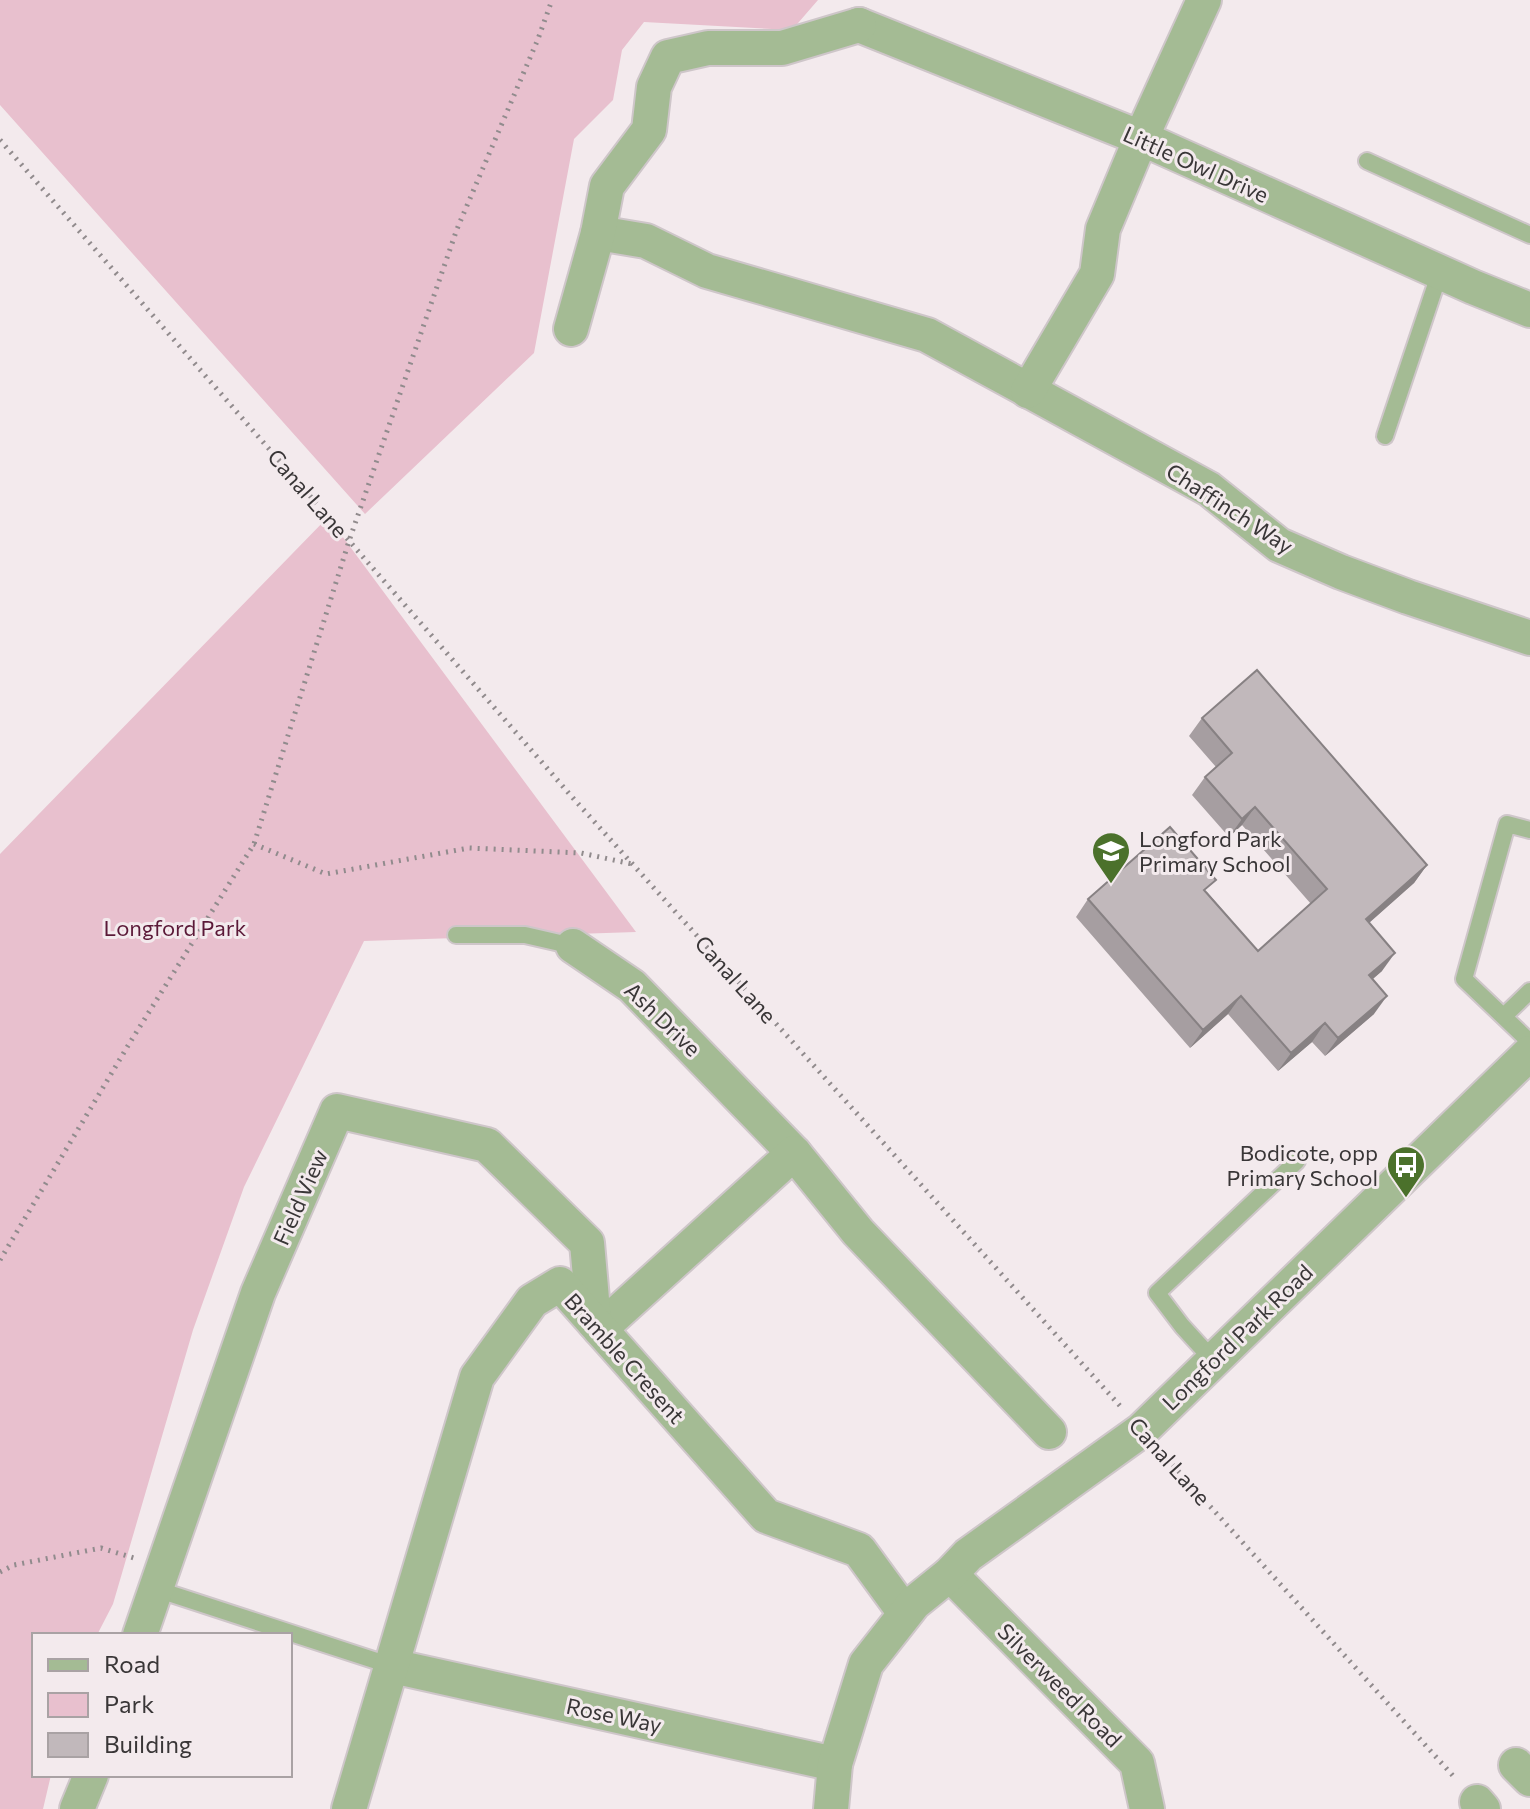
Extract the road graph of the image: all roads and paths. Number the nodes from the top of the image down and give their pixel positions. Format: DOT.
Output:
graph roads {
  1 [pos="552,0"];
  2 [pos="1204,0"];
  3 [pos="862,12"];
  4 [pos="1141,138"];
  5 [pos="0,140"];
  6 [pos="1367,161"];
  7 [pos="598,233"];
  8 [pos="1530,235"];
  9 [pos="1440,272"];
  10 [pos="1530,310"];
  11 [pos="571,329"];
  12 [pos="1028,391"];
  13 [pos="1385,436"];
  14 [pos="349,541"];
  15 [pos="1530,638"];
  16 [pos="1530,830"];
  17 [pos="254,844"];
  18 [pos="632,864"];
  19 [pos="456,935"];
  20 [pos="573,946"];
  21 [pos="1530,991"];
  22 [pos="1504,1016"];
  23 [pos="1530,1042"];
  24 [pos="1530,1053"];
  25 [pos="794,1153"];
  26 [pos="1297,1161"];
  27 [pos="0,1260"];
  28 [pos="597,1326"];
  29 [pos="1213,1360"];
  30 [pos="1142,1430"];
  31 [pos="1049,1432"];
  32 [pos="0,1572"];
  33 [pos="950,1574"];
  34 [pos="160,1578"];
  35 [pos="905,1613"];
  36 [pos="141,1633"];
  37 [pos="392,1666"];
  38 [pos="835,1764"];
  39 [pos="90,1777"];
  40 [pos="1480,1805"];
  41 [pos="77,1809"];
  42 [pos="349,1809"];
  43 [pos="831,1809"];
  44 [pos="1147,1809"];
  1 -- 14 [label="path"];
  2 -- 4 [label="street"];
  3 -- 4 [label="street, Little Owl Drive"];
  3 -- 7 [label="street"];
  4 -- 9 [label="street, Little Owl Drive"];
  4 -- 12 [label="street"];
  5 -- 14 [label="path, Canal Lane"];
  6 -- 8 [label="lane"];
  7 -- 11 [label="street"];
  7 -- 12 [label="street, Chaffinch Way"];
  9 -- 10 [label="street, Little Owl Drive"];
  9 -- 13 [label="lane"];
  12 -- 15 [label="street, Chaffinch Way"];
  14 -- 17 [label="path"];
  14 -- 18 [label="path, Canal Lane"];
  16 -- 22 [label="lane"];
  17 -- 18 [label="path"];
  17 -- 27 [label="path"];
  18 -- 30 [label="path, Canal Lane"];
  19 -- 20 [label="lane, Ash Drive"];
  20 -- 25 [label="street, Ash Drive"];
  21 -- 22 [label="lane"];
  22 -- 23 [label="lane"];
  24 -- 29 [label="street, Longford Park Road"];
  25 -- 28 [label="street"];
  25 -- 31 [label="street, Ash Drive"];
  26 -- 29 [label="lane"];
  28 -- 34 [label="street, Field View"];
  28 -- 35 [label="street, Bramble Cresent"];
  28 -- 37 [label="street, Bramble Cresent"];
  29 -- 30 [label="street, Longford Park Road"];
  30 -- 33 [label="street, Longford Park Road"];
  30 -- 40 [label="path, Canal Lane"];
  32 -- 34 [label="path"];
  33 -- 35 [label="street, Longford Park Road"];
  33 -- 44 [label="street, Silverweed Road"];
  34 -- 36 [label="street, Field View"];
  34 -- 37 [label="lane"];
  35 -- 38 [label="street, Longford Park Road"];
  37 -- 38 [label="street, Rose Way"];
  37 -- 42 [label="street, Bramble Cresent"];
  38 -- 43 [label="street, Longford Park Road"];
  39 -- 41 [label="street"];
}
